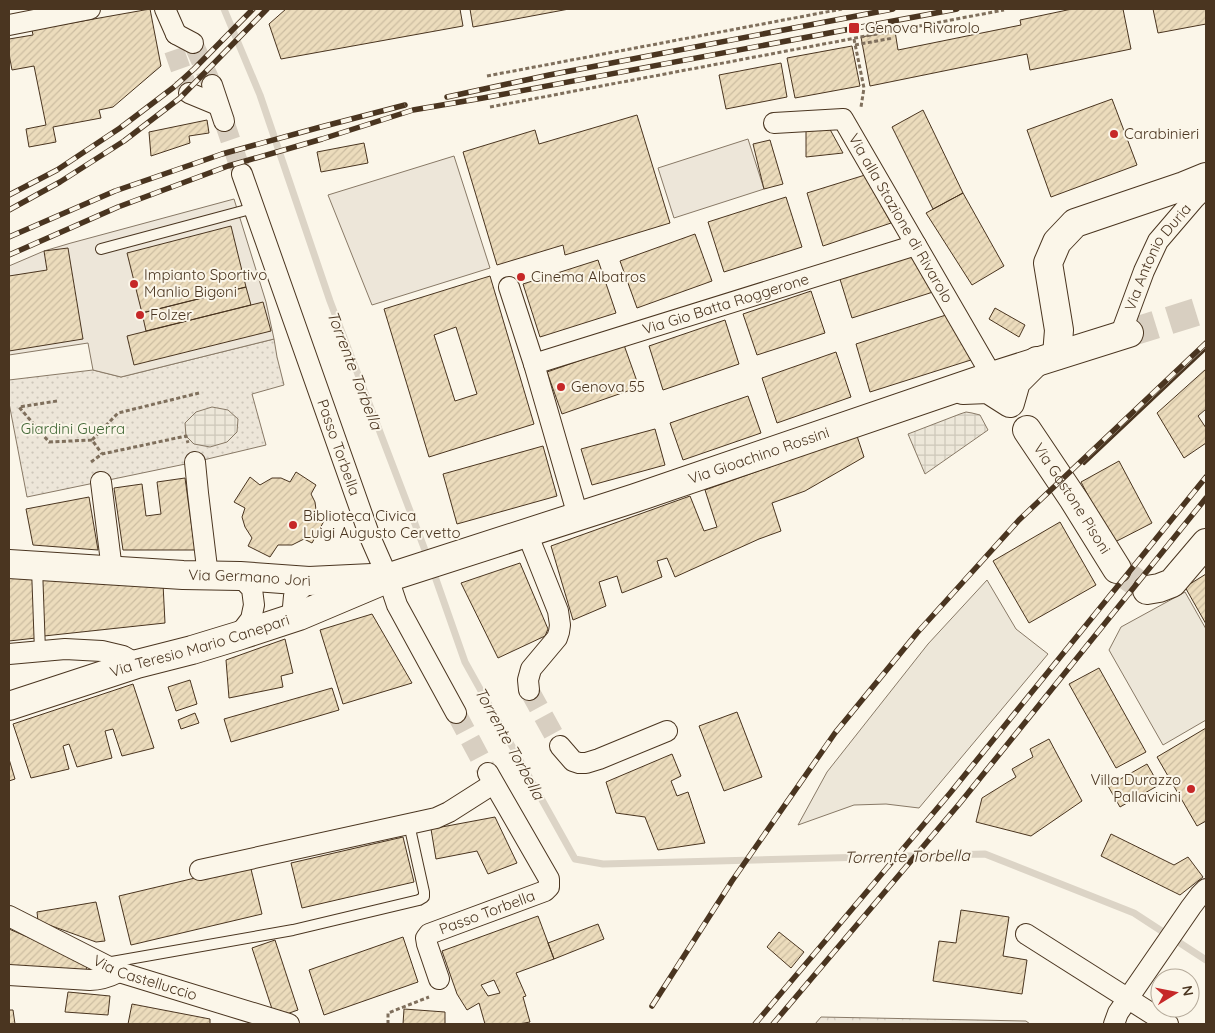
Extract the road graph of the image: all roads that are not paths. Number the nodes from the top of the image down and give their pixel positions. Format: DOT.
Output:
graph roads {
  1 [pos="90,9"];
  2 [pos="165,9"];
  3 [pos="9,25"];
  4 [pos="181,42"];
  5 [pos="212,85"];
  6 [pos="189,93"];
  7 [pos="774,123"];
  8 [pos="242,174"];
  9 [pos="1199,183"];
  10 [pos="254,208"];
  11 [pos="916,245"];
  12 [pos="101,249"];
  13 [pos="509,287"];
  14 [pos="1124,334"];
  15 [pos="1047,358"];
  16 [pos="534,364"];
  17 [pos="992,376"];
  18 [pos="953,390"];
  19 [pos="1027,430"];
  20 [pos="195,462"];
  21 [pos="101,482"];
  22 [pos="578,516"];
  23 [pos="527,533"];
  24 [pos="1206,543"];
  25 [pos="9,564"];
  26 [pos="36,566"];
  27 [pos="1117,569"];
  28 [pos="112,570"];
  29 [pos="208,576"];
  30 [pos="240,576"];
  31 [pos="392,576"];
  32 [pos="309,581"];
  33 [pos="1147,590"];
  34 [pos="299,616"];
  35 [pos="238,636"];
  36 [pos="40,651"];
  37 [pos="9,654"];
  38 [pos="137,664"];
  39 [pos="529,690"];
  40 [pos="9,706"];
  41 [pos="456,713"];
  42 [pos="667,731"];
  43 [pos="560,746"];
  44 [pos="409,824"];
  45 [pos="200,870"];
  46 [pos="1206,889"];
  47 [pos="9,916"];
  48 [pos="1026,934"];
  49 [pos="111,968"];
  50 [pos="9,975"];
  51 [pos="439,979"];
  52 [pos="1129,992"];
  53 [pos="289,1024"];
  54 [pos="1114,1024"];
  55 [pos="1168,1024"];
  1 -- 3 [label="street"];
  2 -- 4 [label="street"];
  5 -- 6 [label="street"];
  7 -- 11 [label="street, Via alla Stazione di Rivarolo"];
  8 -- 10 [label="street, Passo Torbella"];
  9 -- 14 [label="street, Via Antonio Duria"];
  9 -- 15 [label="main road"];
  10 -- 12 [label="lane"];
  10 -- 31 [label="street, Passo Torbella"];
  11 -- 16 [label="street, Via Gio Batta Roggerone"];
  11 -- 17 [label="street, Via alla Stazione di Rivarolo"];
  13 -- 16 [label="street"];
  14 -- 15 [label="main road, Via Gioachino Rossini"];
  15 -- 17 [label="main road, Via Gioachino Rossini"];
  15 -- 18 [label="main road"];
  16 -- 22 [label="street"];
  17 -- 18 [label="main road, Via Gioachino Rossini"];
  18 -- 22 [label="main road, Via Gioachino Rossini"];
  19 -- 27 [label="main road, Via Gastone Pisoni"];
  20 -- 29 [label="street"];
  21 -- 28 [label="street"];
  22 -- 23 [label="main road, Via Gioachino Rossini"];
  23 -- 31 [label="main road, Via Gioachino Rossini"];
  23 -- 39 [label="street"];
  24 -- 33 [label="main road"];
  25 -- 26 [label="main road, Via Germano Jori"];
  26 -- 28 [label="main road, Via Germano Jori"];
  26 -- 36 [label="lane"];
  28 -- 29 [label="main road, Via Germano Jori"];
  29 -- 30 [label="main road, Via Germano Jori"];
  30 -- 32 [label="main road, Via Germano Jori"];
  30 -- 35 [label="street"];
  31 -- 32 [label="main road, Via Germano Jori"];
  31 -- 34 [label="main road, Via Teresio Mario Canepari"];
  31 -- 41 [label="street, Passo Torbella"];
  32 -- 34 [label="street"];
  34 -- 35 [label="main road, Via Teresio Mario Canepari"];
  35 -- 38 [label="main road, Via Teresio Mario Canepari"];
  36 -- 37 [label="street"];
  36 -- 38 [label="street"];
  38 -- 40 [label="main road, Via Teresio Mario Canepari"];
  42 -- 43 [label="street"];
  44 -- 45 [label="street"];
  44 -- 49 [label="lane"];
  44 -- 51 [label="street, Passo Torbella"];
  46 -- 52 [label="street"];
  47 -- 49 [label="street, Via Castelluccio"];
  48 -- 52 [label="street"];
  49 -- 50 [label="street"];
  49 -- 53 [label="street, Via Castelluccio"];
  52 -- 54 [label="street"];
  52 -- 55 [label="street"];
}
